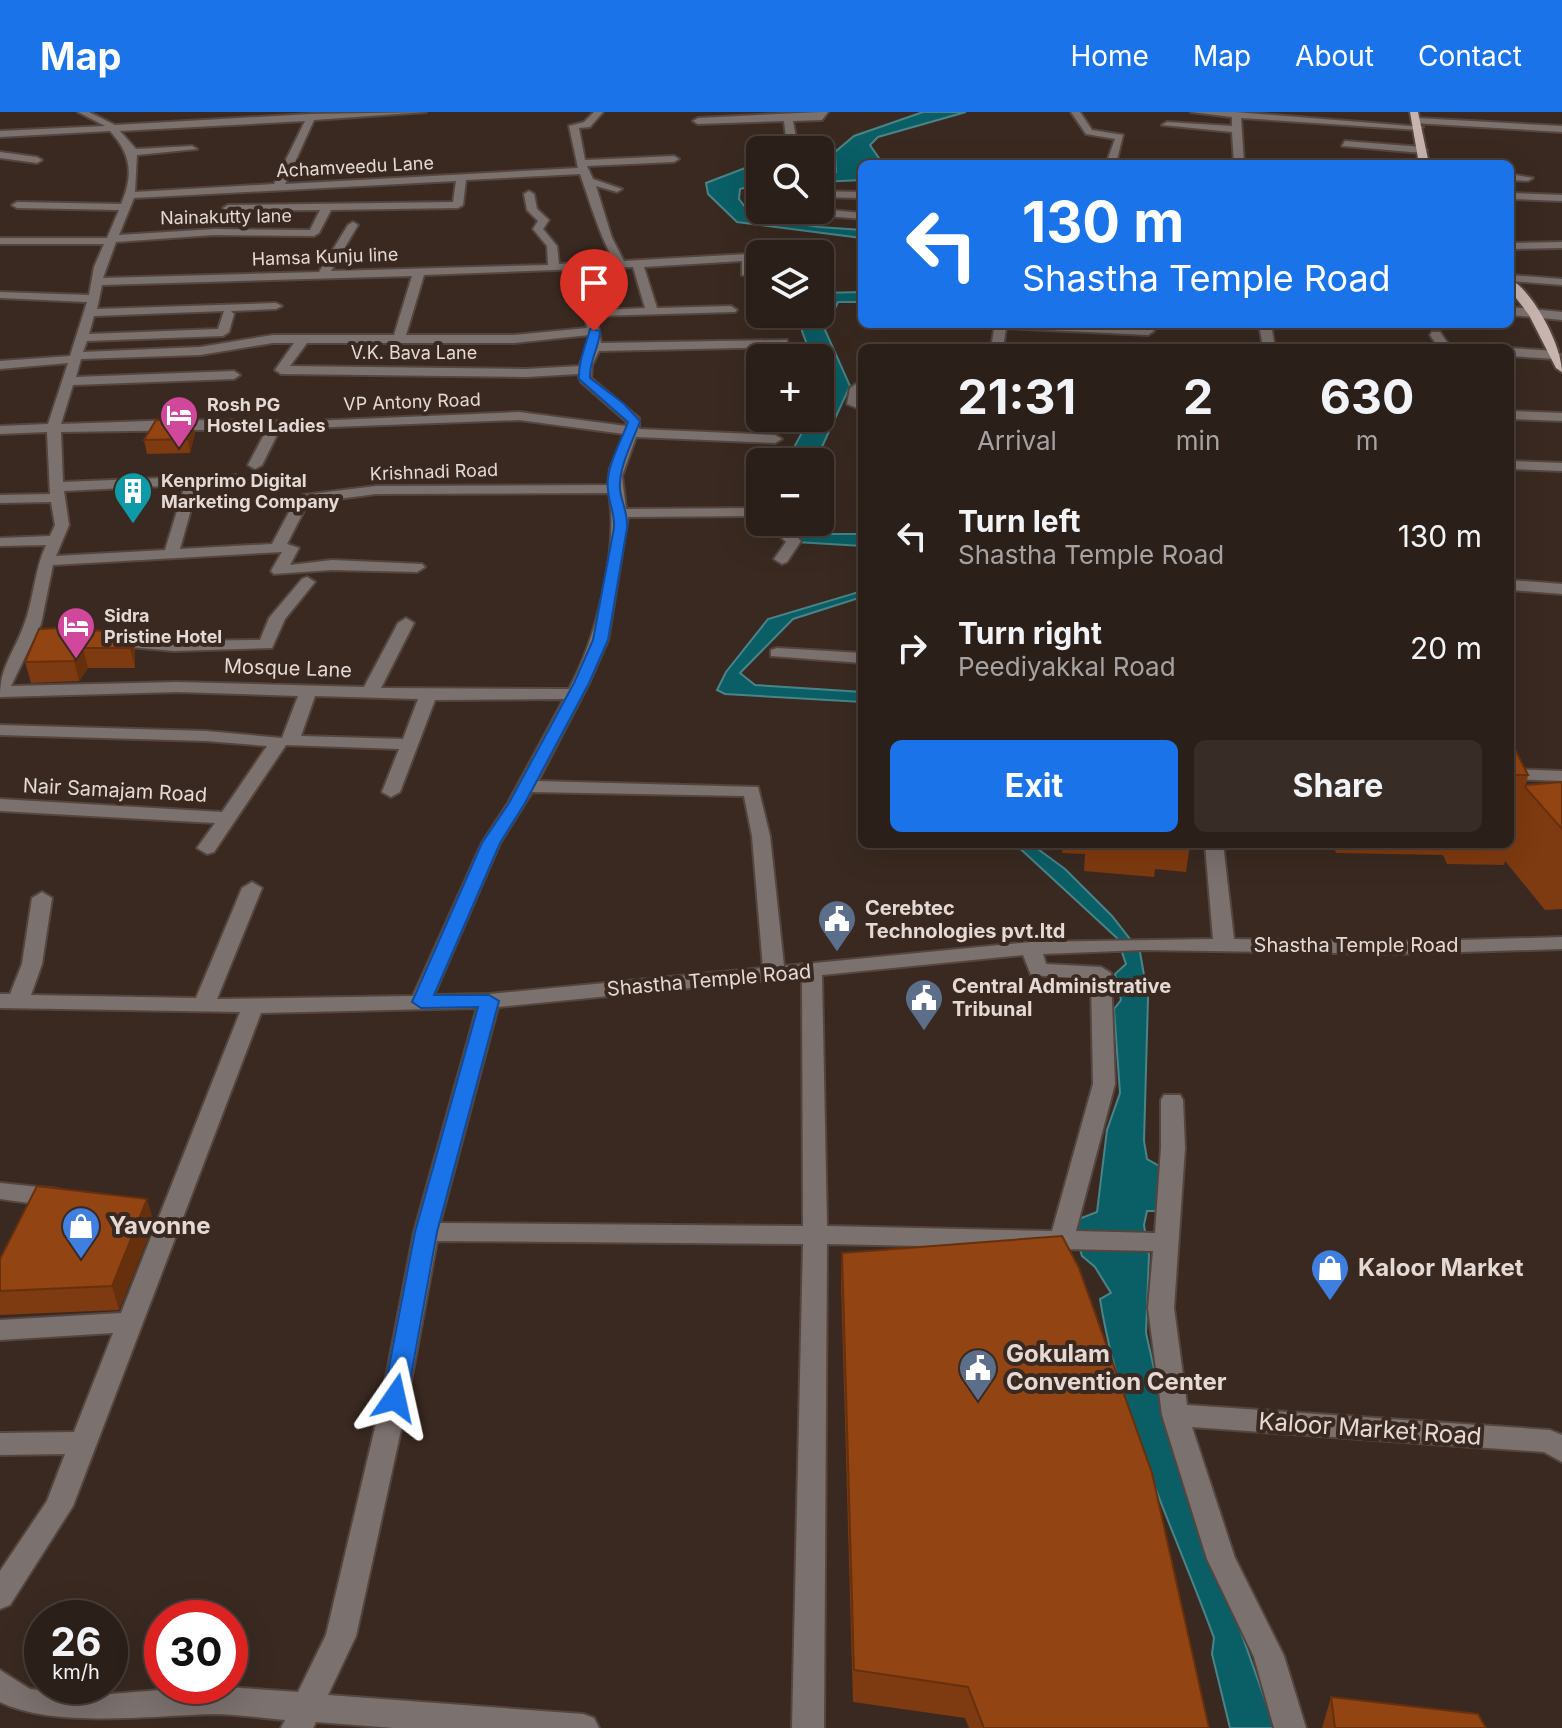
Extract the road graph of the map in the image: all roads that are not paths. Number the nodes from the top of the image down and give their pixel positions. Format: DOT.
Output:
graph roads {
  1 [pos="82,112"];
  2 [pos="422,112"];
  3 [pos="599,112"];
  4 [pos="824,112"];
  5 [pos="1075,112"];
  6 [pos="1167,112"];
  7 [pos="1195,112"];
  8 [pos="1237,113"];
  9 [pos="311,117"];
  10 [pos="788,118"];
  11 [pos="1416,120"];
  12 [pos="698,121"];
  13 [pos="113,129"];
  14 [pos="1235,129"];
  15 [pos="1562,129"];
  16 [pos="0,134"];
  17 [pos="574,134"];
  18 [pos="588,134"];
  19 [pos="791,136"];
  20 [pos="1345,144"];
  21 [pos="192,149"];
  22 [pos="1422,150"];
  23 [pos="132,152"];
  24 [pos="0,155"];
  25 [pos="674,159"];
  26 [pos="37,160"];
  27 [pos="1112,160"];
  28 [pos="1239,160"];
  29 [pos="1423,160"];
  30 [pos="582,171"];
  31 [pos="461,177"];
  32 [pos="1514,177"];
  33 [pos="1528,178"];
  34 [pos="617,189"];
  35 [pos="271,191"];
  36 [pos="529,194"];
  37 [pos="834,194"];
  38 [pos="858,195"];
  39 [pos="1514,196"];
  40 [pos="1562,198"];
  41 [pos="128,201"];
  42 [pos="17,205"];
  43 [pos="228,208"];
  44 [pos="326,209"];
  45 [pos="834,214"];
  46 [pos="858,216"];
  47 [pos="353,225"];
  48 [pos="111,240"];
  49 [pos="0,241"];
  50 [pos="1562,245"];
  51 [pos="1514,246"];
  52 [pos="746,257"];
  53 [pos="637,262"];
  54 [pos="620,263"];
  55 [pos="554,268"];
  56 [pos="419,272"];
  57 [pos="323,275"];
  58 [pos="1514,280"];
  59 [pos="97,282"];
  60 [pos="1562,282"];
  61 [pos="214,284"];
  62 [pos="1514,286"];
  63 [pos="0,295"];
  64 [pos="94,299"];
  65 [pos="276,306"];
  66 [pos="204,309"];
  67 [pos="731,310"];
  68 [pos="652,311"];
  69 [pos="1514,311"];
  70 [pos="89,313"];
  71 [pos="1534,313"];
  72 [pos="228,314"];
  73 [pos="1562,316"];
  74 [pos="1086,328"];
  75 [pos="594,331"];
  76 [pos="1148,331"];
  77 [pos="223,332"];
  78 [pos="1436,335"];
  79 [pos="81,338"];
  80 [pos="303,339"];
  81 [pos="399,339"];
  82 [pos="783,343"];
  83 [pos="1442,344"];
  84 [pos="594,347"];
  85 [pos="217,349"];
  86 [pos="1514,352"];
  87 [pos="532,354"];
  88 [pos="1555,355"];
  89 [pos="75,358"];
  90 [pos="0,365"];
  91 [pos="1562,368"];
  92 [pos="584,370"];
  93 [pos="234,375"];
  94 [pos="68,381"];
  95 [pos="856,388"];
  96 [pos="858,405"];
  97 [pos="1514,415"];
  98 [pos="1562,417"];
  99 [pos="54,426"];
  100 [pos="275,426"];
  101 [pos="0,430"];
  102 [pos="632,432"];
  103 [pos="775,439"];
  104 [pos="255,465"];
  105 [pos="1514,465"];
  106 [pos="1562,467"];
  107 [pos="231,478"];
  108 [pos="192,485"];
  109 [pos="614,489"];
  110 [pos="57,492"];
  111 [pos="0,499"];
  112 [pos="746,512"];
  113 [pos="622,513"];
  114 [pos="789,536"];
  115 [pos="53,540"];
  116 [pos="0,542"];
  117 [pos="277,548"];
  118 [pos="171,554"];
  119 [pos="782,559"];
  120 [pos="46,561"];
  121 [pos="417,567"];
  122 [pos="307,582"];
  123 [pos="1514,585"];
  124 [pos="1562,589"];
  125 [pos="406,623"];
  126 [pos="88,636"];
  127 [pos="777,653"];
  128 [pos="858,658"];
  129 [pos="2,683"];
  130 [pos="308,692"];
  131 [pos="370,692"];
  132 [pos="429,693"];
  133 [pos="575,694"];
  134 [pos="0,730"];
  135 [pos="409,744"];
  136 [pos="1514,774"];
  137 [pos="1562,776"];
  138 [pos="525,786"];
  139 [pos="391,792"];
  140 [pos="0,805"];
  141 [pos="227,818"];
  142 [pos="207,848"];
  143 [pos="1214,848"];
  144 [pos="252,888"];
  145 [pos="42,898"];
  146 [pos="1224,943"];
  147 [pos="1562,943"];
  148 [pos="1031,948"];
  149 [pos="812,971"];
  150 [pos="774,974"];
  151 [pos="489,1001"];
  152 [pos="9,1002"];
  153 [pos="421,1002"];
  154 [pos="204,1004"];
  155 [pos="253,1006"];
  156 [pos="1172,1100"];
  157 [pos="0,1191"];
  158 [pos="79,1201"];
  159 [pos="141,1209"];
  160 [pos="173,1213"];
  161 [pos="426,1232"];
  162 [pos="815,1235"];
  163 [pos="1068,1238"];
  164 [pos="1158,1241"];
  165 [pos="130,1322"];
  166 [pos="0,1330"];
  167 [pos="1175,1415"];
  168 [pos="84,1443"];
  169 [pos="0,1444"];
  170 [pos="1562,1451"];
  171 [pos="0,1596"];
  172 [pos="0,1684"];
  173 [pos="303,1718"];
  174 [pos="583,1728"];
  175 [pos="808,1728"];
  176 [pos="1290,1728"];
  1 -- 13 [label="street"];
  2 -- 9 [label="street"];
  3 -- 17 [label="street"];
  4 -- 10 [label="street"];
  5 -- 27 [label="street"];
  6 -- 14 [label="street"];
  7 -- 8 [label="street"];
  8 -- 11 [label="street"];
  8 -- 14 [label="street"];
  9 -- 13 [label="street"];
  9 -- 35 [label="street"];
  10 -- 12 [label="street"];
  10 -- 19 [label="street"];
  11 -- 15 [label="street"];
  11 -- 22 [label="main road"];
  13 -- 16 [label="street"];
  13 -- 23 [label="street"];
  14 -- 28 [label="street"];
  17 -- 18 [label="street"];
  17 -- 30 [label="street"];
  20 -- 22 [label="street"];
  21 -- 23 [label="street"];
  22 -- 29 [label="main road"];
  23 -- 41 [label="street"];
  24 -- 26 [label="street"];
  25 -- 30 [label="street, Achamveedu Lane"];
  30 -- 31 [label="street, Achamveedu Lane"];
  30 -- 34 [label="street"];
  30 -- 54 [label="street"];
  31 -- 35 [label="street, Achamveedu Lane"];
  31 -- 44 [label="street"];
  32 -- 33 [label="street"];
  35 -- 41 [label="street, Achamveedu Lane"];
  36 -- 55 [label="street"];
  37 -- 38 [label="street"];
  39 -- 40 [label="street"];
  41 -- 42 [label="street, Achamveedu Lane"];
  41 -- 48 [label="street"];
  43 -- 44 [label="street"];
  44 -- 48 [label="street, Nainakutty lane"];
  45 -- 46 [label="street"];
  47 -- 57 [label="street"];
  48 -- 49 [label="street"];
  48 -- 59 [label="street"];
  50 -- 51 [label="street"];
  52 -- 53 [label="street, Hamsa Kunju line"];
  53 -- 54 [label="street, Hamsa Kunju line"];
  53 -- 68 [label="street"];
  54 -- 55 [label="street, Hamsa Kunju line"];
  55 -- 56 [label="street, Hamsa Kunju line"];
  56 -- 57 [label="street, Hamsa Kunju line"];
  56 -- 81 [label="street"];
  57 -- 59 [label="street, Hamsa Kunju line"];
  58 -- 60 [label="street"];
  59 -- 64 [label="street"];
  61 -- 66 [label="street"];
  62 -- 71 [label="main road"];
  63 -- 64 [label="street"];
  64 -- 70 [label="street"];
  65 -- 66 [label="street"];
  66 -- 70 [label="street"];
  67 -- 68 [label="street"];
  68 -- 75 [label="street"];
  69 -- 71 [label="street"];
  70 -- 79 [label="street"];
  71 -- 73 [label="street"];
  71 -- 88 [label="main road"];
  72 -- 77 [label="street"];
  74 -- 76 [label="street"];
  75 -- 84 [label="street"];
  75 -- 87 [label="street, V.K. Bava Lane"];
  77 -- 79 [label="street"];
  77 -- 85 [label="street"];
  78 -- 83 [label="street"];
  79 -- 89 [label="street"];
  80 -- 81 [label="street, V.K. Bava Lane"];
  80 -- 85 [label="street, V.K. Bava Lane"];
  80 -- 87 [label="street, V.K. Bava Lane"];
  81 -- 87 [label="street, V.K. Bava Lane"];
  82 -- 84 [label="street"];
  84 -- 92 [label="street"];
  85 -- 89 [label="street, V.K. Bava Lane"];
  86 -- 88 [label="street"];
  87 -- 92 [label="street, V.K. Bava Lane"];
  88 -- 91 [label="main road"];
  89 -- 90 [label="street, V.K. Bava Lane"];
  89 -- 94 [label="street"];
  92 -- 102 [label="street"];
  93 -- 94 [label="street"];
  94 -- 99 [label="street"];
  95 -- 96 [label="street"];
  97 -- 98 [label="street"];
  99 -- 100 [label="street, VP Antony Road"];
  99 -- 101 [label="street, VP Antony Road"];
  99 -- 110 [label="street"];
  100 -- 102 [label="street, VP Antony Road"];
  100 -- 104 [label="street"];
  102 -- 103 [label="street, VP Antony Road"];
  102 -- 109 [label="street"];
  105 -- 106 [label="street"];
  107 -- 110 [label="street"];
  108 -- 118 [label="street"];
  109 -- 113 [label="street"];
  109 -- 117 [label="street, Krishnadi Road"];
  110 -- 111 [label="street"];
  110 -- 115 [label="street"];
  112 -- 113 [label="street"];
  113 -- 133 [label="street"];
  114 -- 119 [label="street"];
  115 -- 116 [label="street"];
  115 -- 120 [label="street"];
  117 -- 118 [label="street"];
  117 -- 121 [label="street"];
  118 -- 120 [label="street"];
  120 -- 129 [label="street"];
  122 -- 126 [label="street"];
  123 -- 124 [label="street"];
  125 -- 131 [label="street"];
  127 -- 128 [label="street"];
  129 -- 130 [label="street, Mosque Lane"];
  130 -- 131 [label="street, Mosque Lane"];
  130 -- 135 [label="street"];
  131 -- 132 [label="street, Mosque Lane"];
  132 -- 133 [label="street, Mosque Lane"];
  132 -- 135 [label="street"];
  133 -- 138 [label="street"];
  134 -- 141 [label="street"];
  135 -- 139 [label="street"];
  136 -- 137 [label="street"];
  138 -- 150 [label="street"];
  138 -- 153 [label="street"];
  140 -- 141 [label="street, Nair Samajam Road"];
  141 -- 142 [label="street"];
  143 -- 146 [label="street"];
  144 -- 154 [label="street"];
  145 -- 152 [label="street"];
  146 -- 147 [label="street, Shastha Temple Road"];
  146 -- 148 [label="street, Shastha Temple Road"];
  148 -- 149 [label="street, Shastha Temple Road"];
  148 -- 163 [label="street"];
  149 -- 150 [label="street, Shastha Temple Road"];
  149 -- 162 [label="street"];
  150 -- 151 [label="street, Shastha Temple Road"];
  151 -- 153 [label="street, Shastha Temple Road"];
  151 -- 161 [label="street"];
  152 -- 154 [label="street, Shastha Temple Road"];
  153 -- 155 [label="street, Shastha Temple Road"];
  154 -- 155 [label="street, Shastha Temple Road"];
  155 -- 160 [label="street"];
  156 -- 164 [label="street"];
  157 -- 158 [label="street"];
  159 -- 160 [label="street"];
  160 -- 165 [label="street"];
  161 -- 162 [label="street"];
  161 -- 173 [label="street"];
  162 -- 163 [label="street"];
  162 -- 175 [label="street"];
  163 -- 164 [label="street"];
  164 -- 167 [label="street"];
  165 -- 166 [label="street"];
  165 -- 168 [label="street"];
  167 -- 170 [label="street, Kaloor Market Road"];
  167 -- 176 [label="street"];
  168 -- 169 [label="street"];
  168 -- 171 [label="street"];
  172 -- 173 [label="street"];
  173 -- 174 [label="street"];
}
